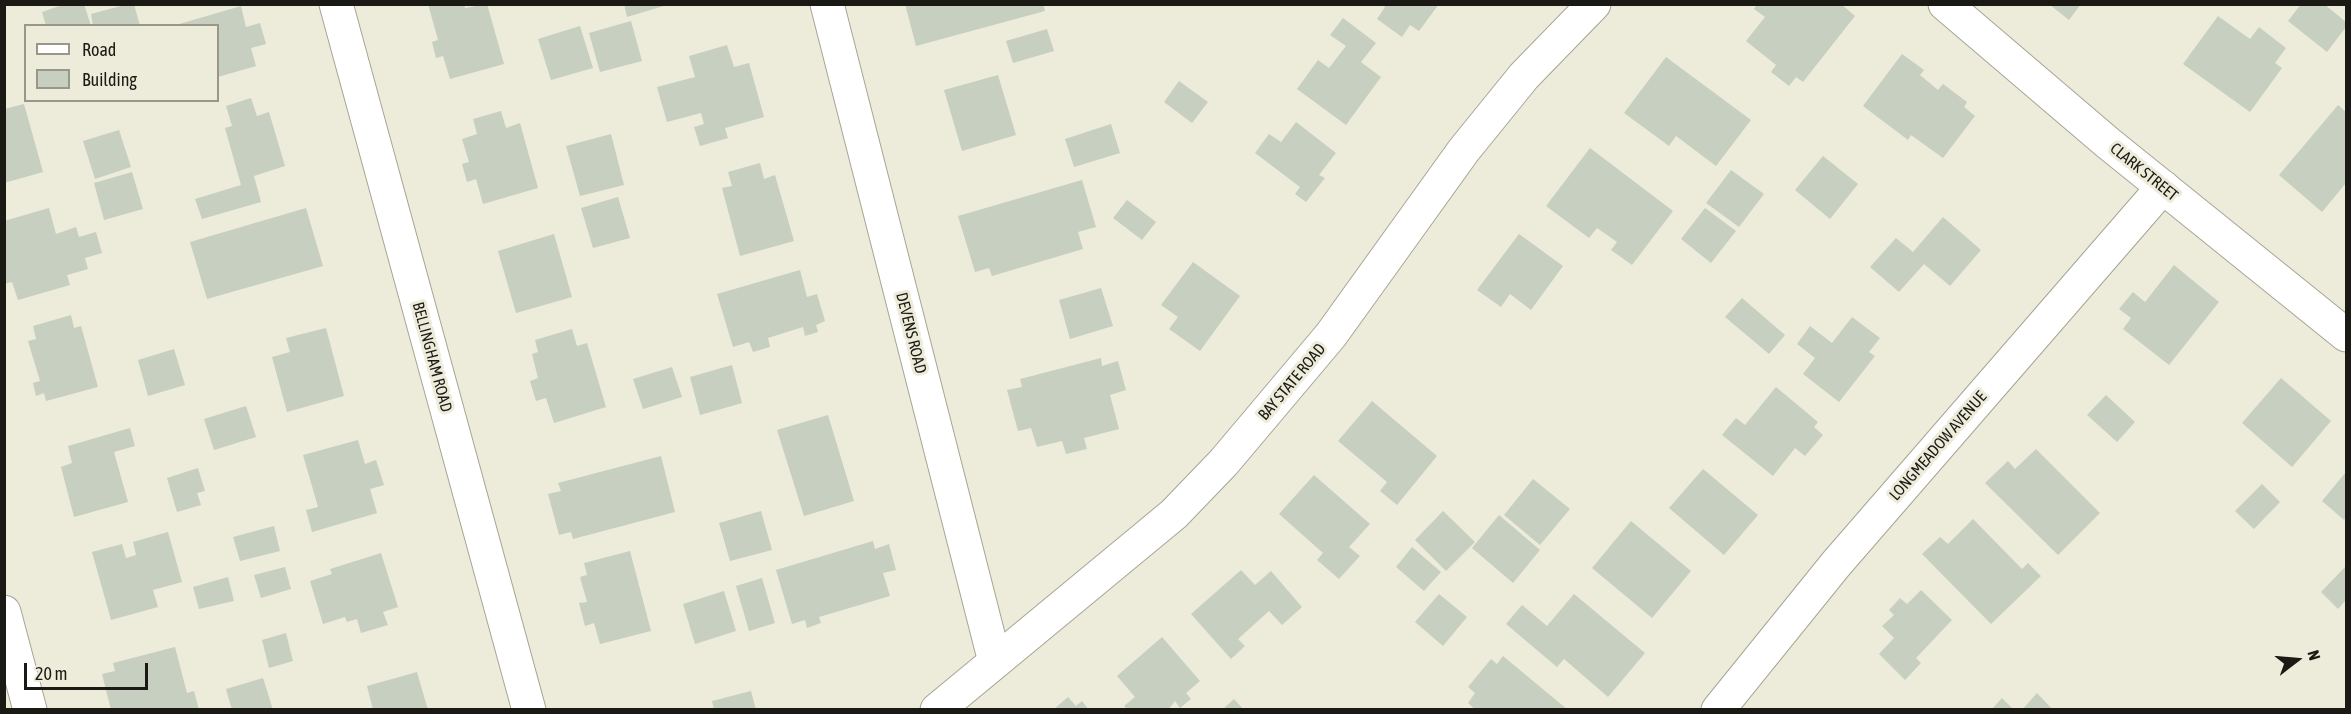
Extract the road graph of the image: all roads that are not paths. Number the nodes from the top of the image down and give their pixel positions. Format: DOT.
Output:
graph roads {
  1 [pos="336,4"];
  2 [pos="827,4"];
  3 [pos="1594,4"];
  4 [pos="1945,4"];
  5 [pos="2163,187"];
  6 [pos="2346,335"];
  7 [pos="4,612"];
  8 [pos="995,662"];
  9 [pos="30,710"];
  10 [pos="529,710"];
  11 [pos="937,710"];
  12 [pos="1718,710"];
  1 -- 10 [label="street, BELLINGHAM ROAD"];
  2 -- 8 [label="street, DEVENS ROAD"];
  3 -- 8 [label="street, BAY STATE ROAD"];
  4 -- 5 [label="street, CLARK STREET"];
  5 -- 6 [label="street, CLARK STREET"];
  5 -- 12 [label="street, LONGMEADOW AVENUE"];
  7 -- 9 [label="street"];
  8 -- 11 [label="street, BAY STATE ROAD"];
}
